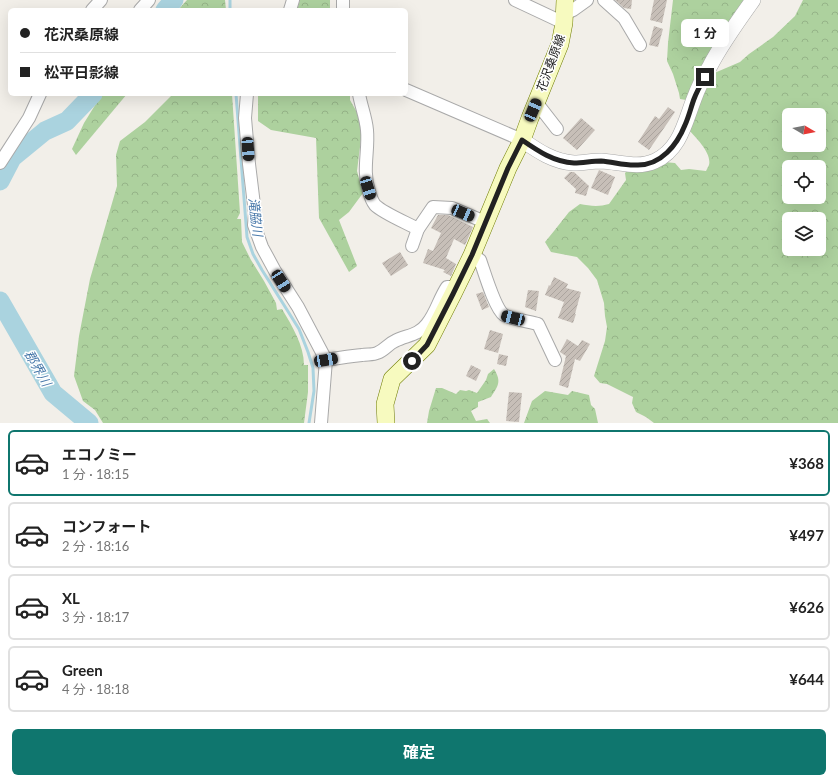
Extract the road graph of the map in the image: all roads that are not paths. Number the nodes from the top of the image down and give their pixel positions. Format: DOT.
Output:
graph roads {
  1 [pos="101,0"];
  2 [pos="149,0"];
  3 [pos="515,0"];
  4 [pos="587,0"];
  5 [pos="604,0"];
  6 [pos="753,0"];
  7 [pos="94,8"];
  8 [pos="142,8"];
  9 [pos="564,12"];
  10 [pos="640,45"];
  11 [pos="408,91"];
  12 [pos="39,96"];
  13 [pos="247,96"];
  14 [pos="360,96"];
  15 [pos="536,102"];
  16 [pos="557,129"];
  17 [pos="522,140"];
  18 [pos="0,163"];
  19 [pos="485,222"];
  20 [pos="418,228"];
  21 [pos="412,246"];
  22 [pos="472,255"];
  23 [pos="456,287"];
  24 [pos="326,360"];
  25 [pos="555,360"];
  26 [pos="321,423"];
  27 [pos="386,423"];
  1 -- 7 [label="street"];
  2 -- 8 [label="street"];
  3 -- 9 [label="street"];
  4 -- 9 [label="street"];
  5 -- 10 [label="street"];
  6 -- 17 [label="street"];
  9 -- 15 [label="main road, 花沢桑原線"];
  11 -- 17 [label="street"];
  12 -- 18 [label="street"];
  13 -- 24 [label="street"];
  14 -- 20 [label="street"];
  15 -- 16 [label="street"];
  15 -- 17 [label="main road, 花沢桑原線"];
  17 -- 19 [label="main road, 花沢桑原線"];
  19 -- 20 [label="street"];
  19 -- 22 [label="main road, 花沢桑原線"];
  20 -- 21 [label="street"];
  22 -- 23 [label="main road, 花沢桑原線"];
  22 -- 25 [label="street"];
  23 -- 24 [label="street"];
  23 -- 27 [label="main road, 花沢桑原線"];
  24 -- 26 [label="street"];
}
